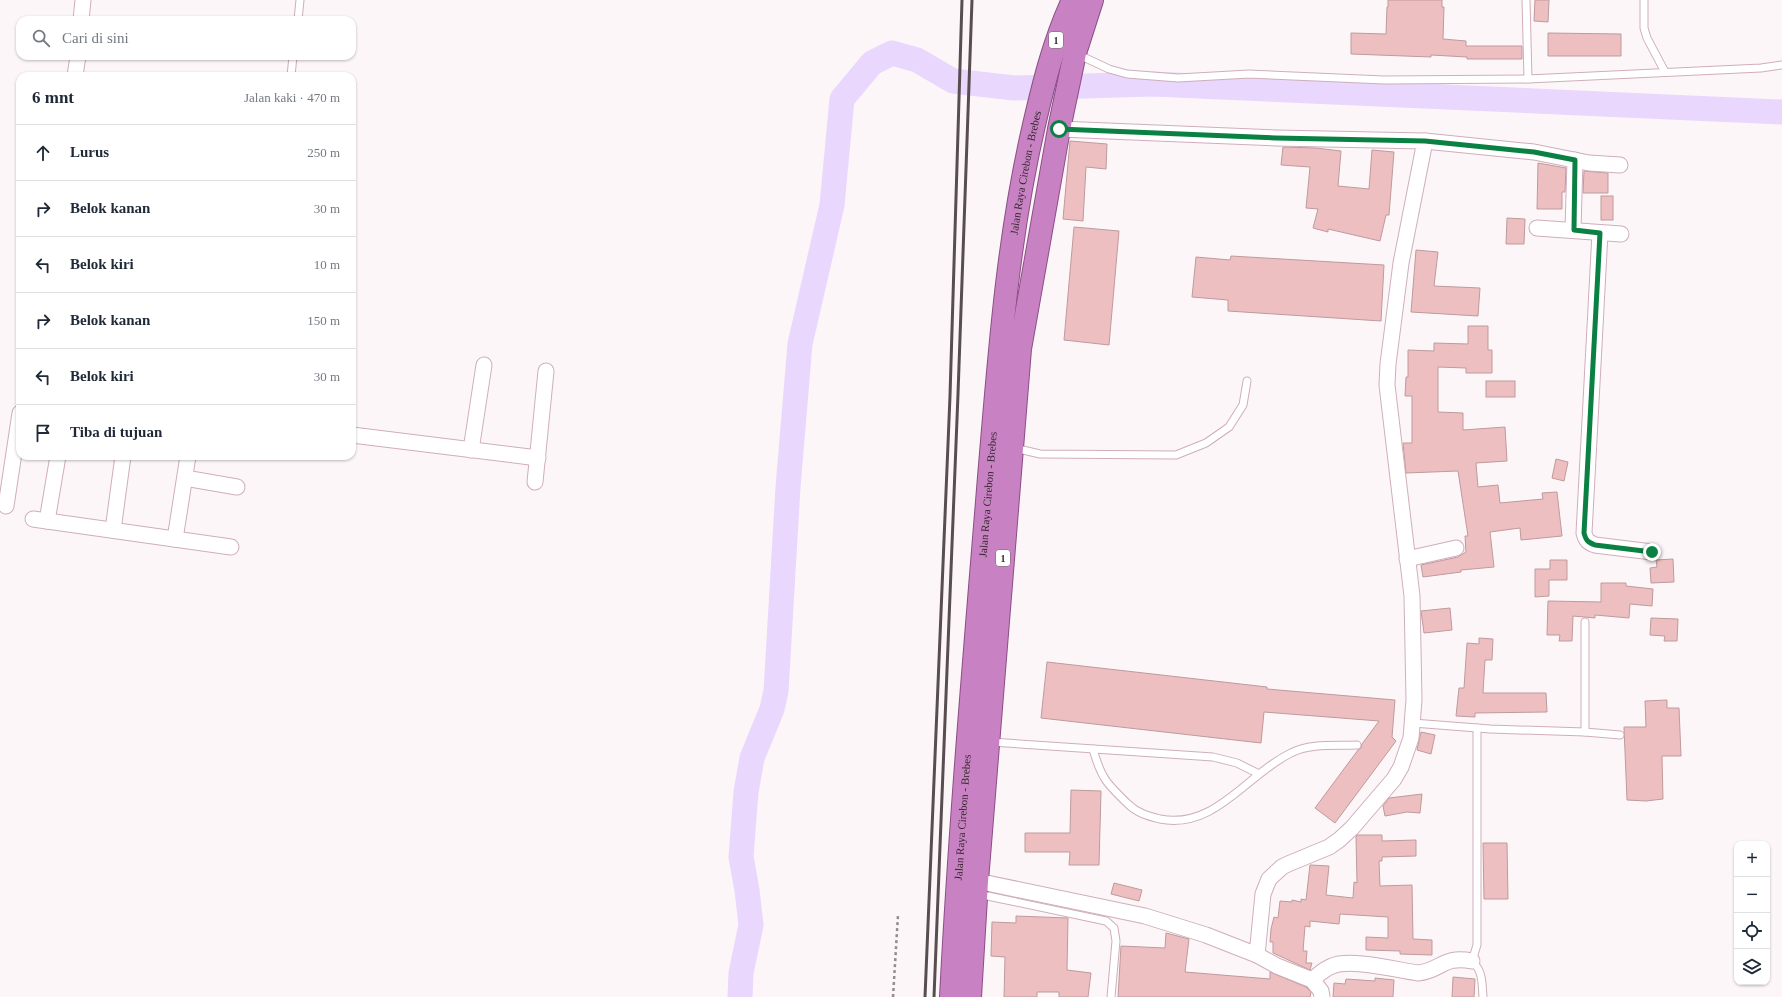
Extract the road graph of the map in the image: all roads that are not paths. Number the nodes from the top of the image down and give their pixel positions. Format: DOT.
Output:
graph roads {
  1 [pos="83,0"];
  2 [pos="300,0"];
  3 [pos="1073,0"];
  4 [pos="1092,0"];
  5 [pos="1526,0"];
  6 [pos="1644,0"];
  7 [pos="81,16"];
  8 [pos="298,16"];
  9 [pos="1074,53"];
  10 [pos="77,60"];
  11 [pos="293,60"];
  12 [pos="1782,65"];
  13 [pos="76,72"];
  14 [pos="291,72"];
  15 [pos="1665,72"];
  16 [pos="1528,80"];
  17 [pos="1060,125"];
  18 [pos="1425,141"];
  19 [pos="1575,160"];
  20 [pos="1620,165"];
  21 [pos="1537,228"];
  22 [pos="1574,230"];
  23 [pos="1600,233"];
  24 [pos="1622,234"];
  25 [pos="484,365"];
  26 [pos="546,371"];
  27 [pos="1247,381"];
  28 [pos="356,435"];
  29 [pos="16,440"];
  30 [pos="1001,447"];
  31 [pos="470,450"];
  32 [pos="538,458"];
  33 [pos="57,460"];
  34 [pos="122,460"];
  35 [pos="187,460"];
  36 [pos="185,478"];
  37 [pos="535,482"];
  38 [pos="237,487"];
  39 [pos="6,506"];
  40 [pos="113,530"];
  41 [pos="176,539"];
  42 [pos="231,547"];
  43 [pos="1456,548"];
  44 [pos="1652,552"];
  45 [pos="1407,559"];
  46 [pos="1585,622"];
  47 [pos="1413,723"];
  48 [pos="1477,728"];
  49 [pos="1585,732"];
  50 [pos="1620,735"];
  51 [pos="989,742"];
  52 [pos="1357,745"];
  53 [pos="1093,749"];
  54 [pos="1259,774"];
  55 [pos="977,887"];
  56 [pos="1257,954"];
  57 [pos="1472,961"];
  58 [pos="1312,980"];
  59 [pos="951,997"];
  60 [pos="970,997"];
  61 [pos="1110,997"];
  62 [pos="1322,997"];
  63 [pos="1482,997"];
  1 -- 7 [label="street"];
  2 -- 8 [label="lane"];
  3 -- 30 [label="highway, Jalan Raya Cirebon - Brebes / 1"];
  4 -- 9 [label="highway, Jalan Raya Cirebon - Brebes / 1"];
  5 -- 16 [label="lane"];
  6 -- 15 [label="lane"];
  9 -- 16 [label="lane"];
  9 -- 17 [label="highway, Jalan Raya Cirebon - Brebes / 1"];
  10 -- 13 [label="street"];
  11 -- 14 [label="lane"];
  12 -- 15 [label="lane"];
  15 -- 16 [label="lane"];
  17 -- 18 [label="street"];
  17 -- 30 [label="highway, Jalan Raya Cirebon - Brebes / 1"];
  18 -- 19 [label="street"];
  18 -- 45 [label="street"];
  19 -- 20 [label="street"];
  19 -- 22 [label="street"];
  21 -- 22 [label="street"];
  22 -- 23 [label="street"];
  23 -- 24 [label="street"];
  23 -- 44 [label="street"];
  25 -- 31 [label="street"];
  26 -- 32 [label="street"];
  27 -- 30 [label="lane"];
  28 -- 31 [label="street"];
  29 -- 39 [label="street"];
  30 -- 51 [label="highway, Jalan Raya Cirebon - Brebes / 1"];
  30 -- 59 [label="highway, Jalan Raya Cirebon - Brebes / 1"];
  31 -- 32 [label="street"];
  32 -- 37 [label="street"];
  33 -- 40 [label="street"];
  34 -- 40 [label="street"];
  35 -- 36 [label="street"];
  36 -- 38 [label="street"];
  36 -- 41 [label="street"];
  40 -- 41 [label="street"];
  41 -- 42 [label="street"];
  43 -- 45 [label="street"];
  45 -- 47 [label="street"];
  46 -- 49 [label="lane"];
  47 -- 48 [label="lane"];
  47 -- 56 [label="street"];
  48 -- 49 [label="lane"];
  48 -- 57 [label="lane"];
  49 -- 50 [label="lane"];
  51 -- 53 [label="lane"];
  51 -- 55 [label="highway, Jalan Raya Cirebon - Brebes / 1"];
  52 -- 54 [label="lane"];
  53 -- 54 [label="lane"];
  53 -- 54 [label="lane"];
  55 -- 56 [label="street"];
  55 -- 60 [label="highway, Jalan Raya Cirebon - Brebes / 1"];
  55 -- 61 [label="lane"];
  56 -- 58 [label="street"];
  57 -- 58 [label="street"];
  57 -- 63 [label="lane"];
  58 -- 62 [label="street"];
}
